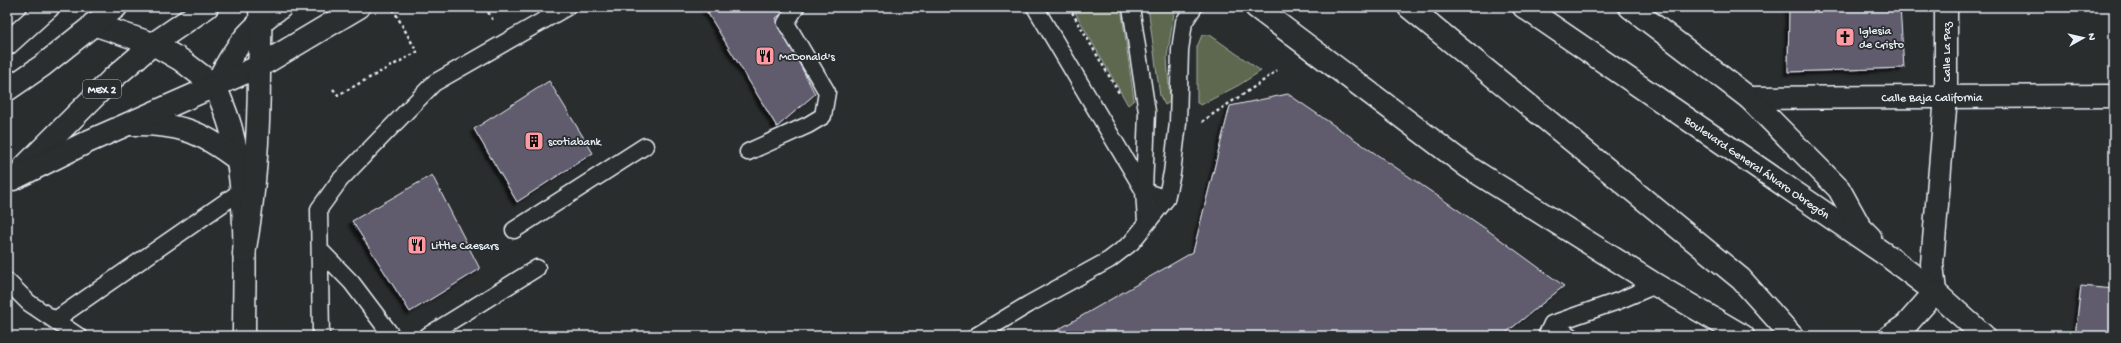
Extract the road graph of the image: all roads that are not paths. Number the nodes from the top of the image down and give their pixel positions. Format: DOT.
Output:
graph roads {
  1 [pos="48,7"];
  2 [pos="116,7"];
  3 [pos="207,7"];
  4 [pos="281,7"];
  5 [pos="359,7"];
  6 [pos="567,7"];
  7 [pos="796,7"];
  8 [pos="1035,7"];
  9 [pos="1131,7"];
  10 [pos="1194,7"];
  11 [pos="1256,7"];
  12 [pos="1409,7"];
  13 [pos="1524,7"];
  14 [pos="1630,7"];
  15 [pos="1946,7"];
  16 [pos="260,14"];
  17 [pos="93,24"];
  18 [pos="7,44"];
  19 [pos="152,44"];
  20 [pos="260,66"];
  21 [pos="215,86"];
  22 [pos="7,90"];
  23 [pos="2114,96"];
  24 [pos="1946,97"];
  25 [pos="1749,98"];
  26 [pos="129,124"];
  27 [pos="645,146"];
  28 [pos="748,152"];
  29 [pos="237,159"];
  30 [pos="10,181"];
  31 [pos="241,191"];
  32 [pos="1144,191"];
  33 [pos="1166,199"];
  34 [pos="1146,222"];
  35 [pos="514,230"];
  36 [pos="321,251"];
  37 [pos="244,254"];
  38 [pos="1889,257"];
  39 [pos="537,268"];
  40 [pos="7,281"];
  41 [pos="1656,285"];
  42 [pos="1935,292"];
  43 [pos="55,320"];
  44 [pos="1549,330"];
  45 [pos="78,336"];
  46 [pos="244,336"];
  47 [pos="321,336"];
  48 [pos="392,336"];
  49 [pos="427,336"];
  50 [pos="976,336"];
  51 [pos="1570,336"];
  52 [pos="1743,336"];
  53 [pos="1792,336"];
  54 [pos="1890,336"];
  55 [pos="1984,336"];
  1 -- 18 [label="main road"];
  2 -- 17 [label="main road"];
  3 -- 19 [label="main road, MEX 2"];
  4 -- 16 [label="main road"];
  5 -- 20 [label="main road"];
  6 -- 36 [label="lane"];
  7 -- 28 [label="lane"];
  8 -- 32 [label="lane"];
  9 -- 32 [label="lane"];
  10 -- 33 [label="lane"];
  11 -- 41 [label="main road"];
  12 -- 53 [label="main road"];
  13 -- 38 [label="main road, Boulevard General Álvaro Obregón"];
  14 -- 25 [label="main road"];
  15 -- 24 [label="main road, Calle La Paz"];
  16 -- 20 [label="main road"];
  16 -- 21 [label="main road"];
  17 -- 19 [label="main road"];
  17 -- 22 [label="main road"];
  19 -- 21 [label="main road"];
  19 -- 30 [label="main road, MEX 2"];
  20 -- 21 [label="main road"];
  20 -- 37 [label="main road"];
  21 -- 26 [label="main road"];
  21 -- 29 [label="main road"];
  23 -- 24 [label="main road, Calle Baja California"];
  24 -- 25 [label="main road, Calle Baja California"];
  24 -- 42 [label="main road, Calle La Paz"];
  25 -- 38 [label="main road"];
  26 -- 29 [label="main road"];
  26 -- 30 [label="main road"];
  27 -- 35 [label="lane"];
  29 -- 31 [label="main road"];
  31 -- 37 [label="main road"];
  31 -- 43 [label="lane"];
  32 -- 33 [label="lane"];
  32 -- 34 [label="lane"];
  33 -- 34 [label="lane"];
  34 -- 50 [label="lane"];
  36 -- 47 [label="lane"];
  36 -- 48 [label="lane"];
  37 -- 46 [label="main road"];
  38 -- 42 [label="main road, Boulevard General Álvaro Obregón"];
  39 -- 49 [label="lane"];
  40 -- 43 [label="lane"];
  41 -- 44 [label="lane"];
  41 -- 52 [label="main road"];
  42 -- 54 [label="main road"];
  42 -- 55 [label="main road, Boulevard General Álvaro Obregón"];
  43 -- 45 [label="lane"];
  44 -- 51 [label="lane"];
}
